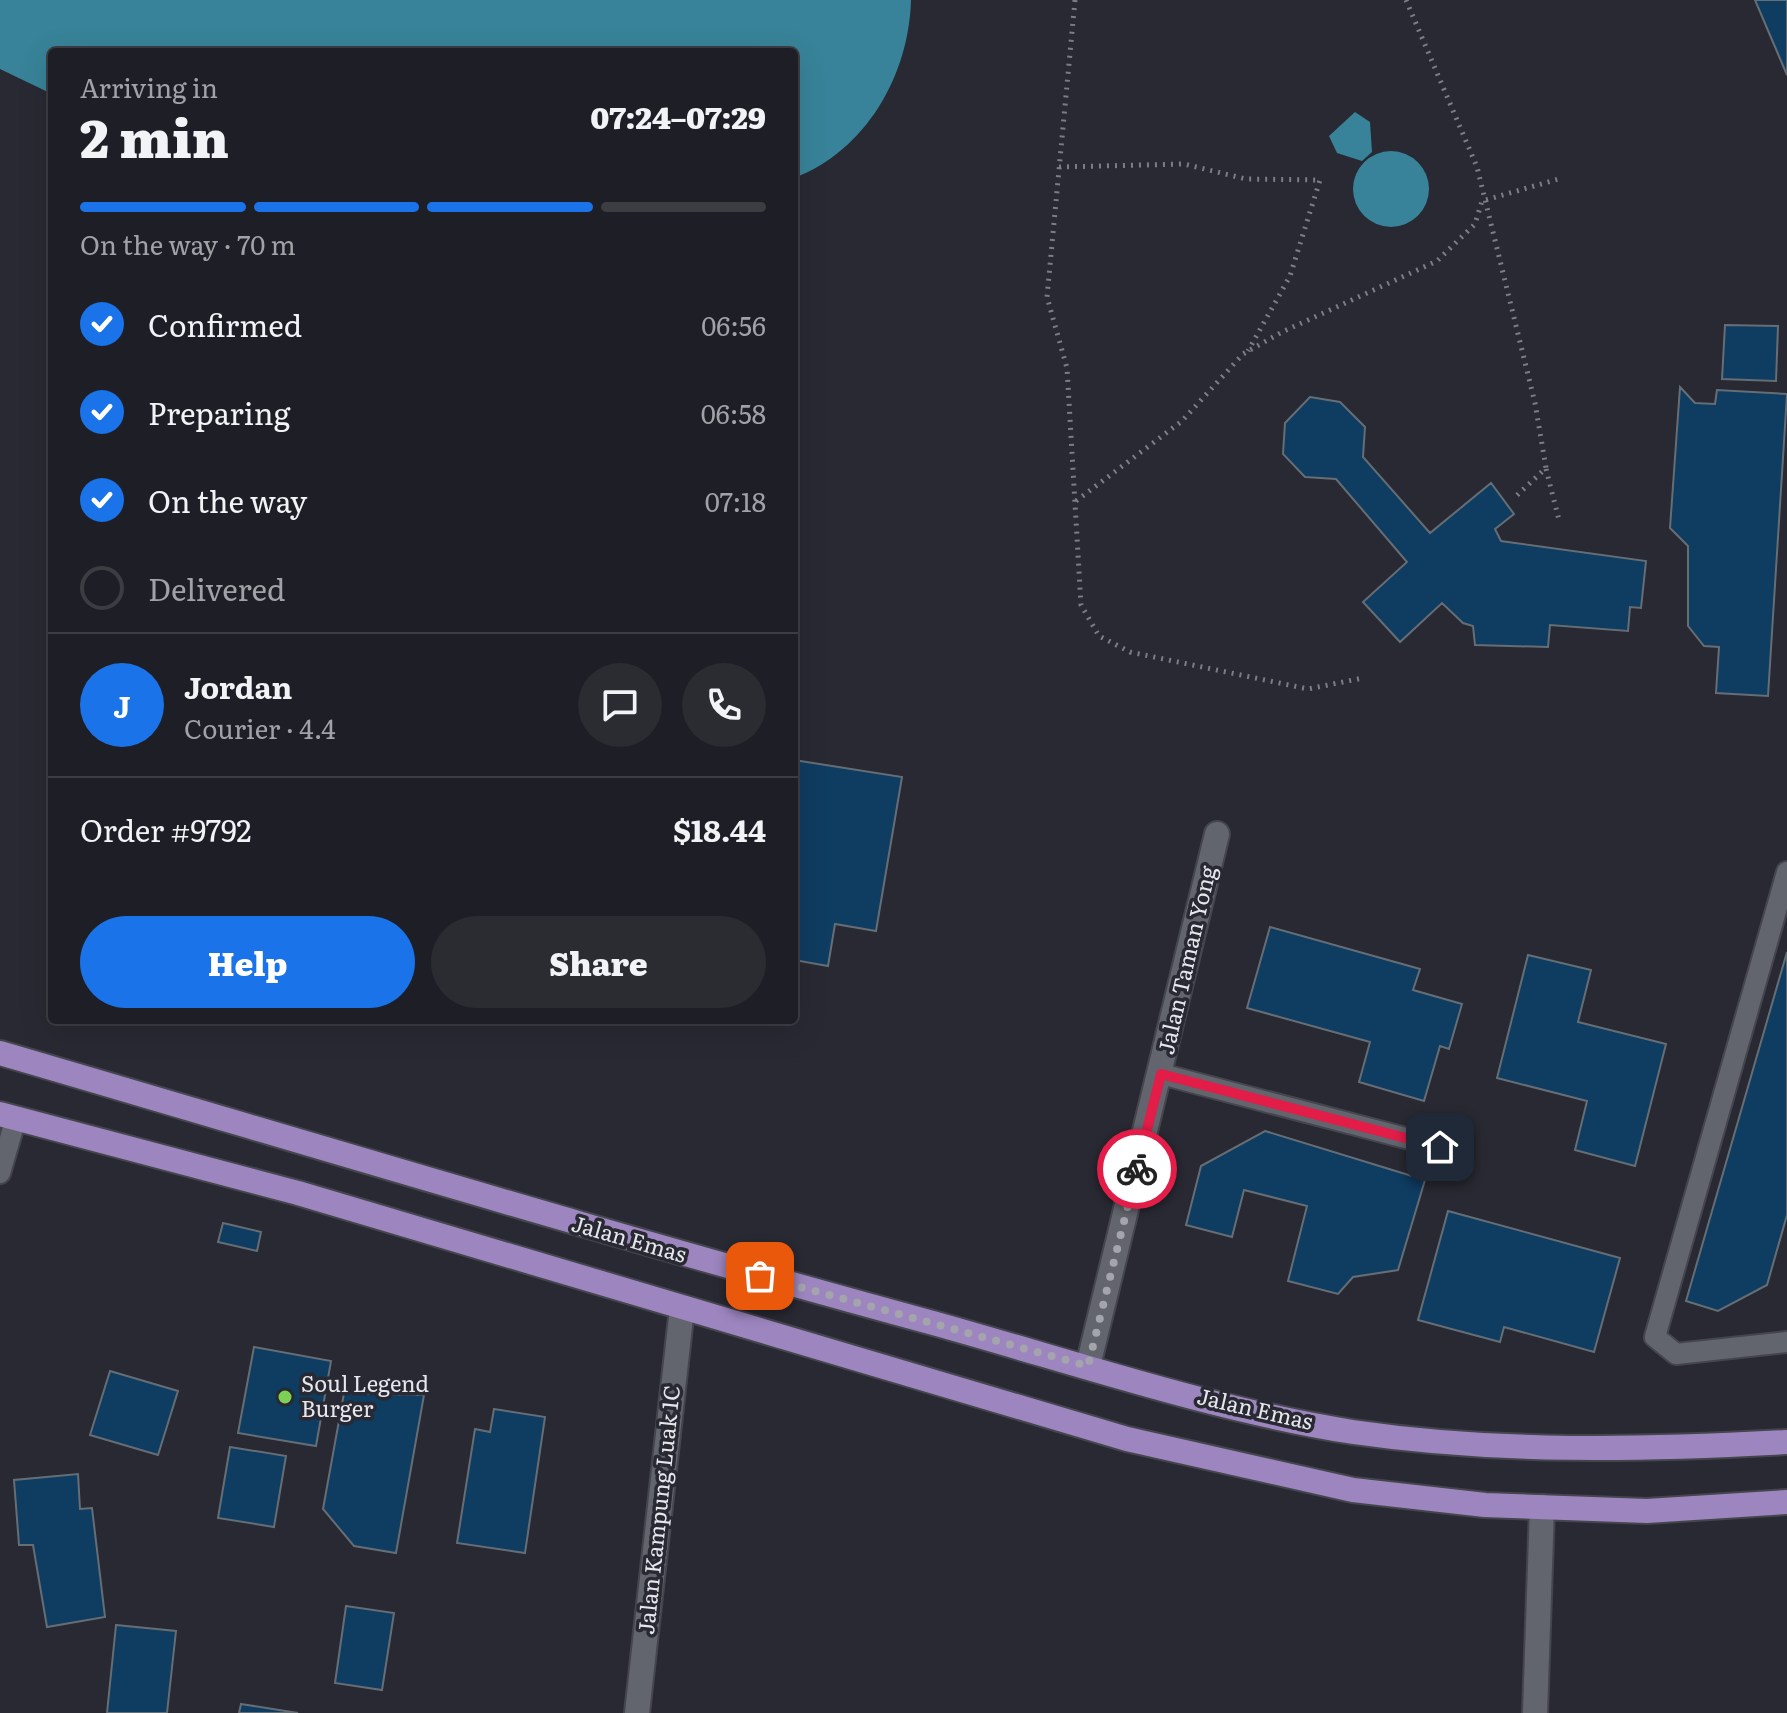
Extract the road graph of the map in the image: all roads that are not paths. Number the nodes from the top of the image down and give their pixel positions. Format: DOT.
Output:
graph roads {
  1 [pos="1217,834"];
  2 [pos="1787,872"];
  3 [pos="0,1053"];
  4 [pos="1161,1074"];
  5 [pos="8,1116"];
  6 [pos="1440,1147"];
  7 [pos="0,1173"];
  8 [pos="682,1308"];
  9 [pos="1787,1342"];
  10 [pos="1088,1366"];
  11 [pos="1787,1442"];
  12 [pos="1787,1502"];
  13 [pos="1542,1507"];
  14 [pos="637,1713"];
  15 [pos="1535,1713"];
  1 -- 4 [label="street, Jalan Taman Yong"];
  2 -- 9 [label="lane"];
  3 -- 10 [label="main road, Jalan Emas"];
  4 -- 6 [label="lane"];
  4 -- 10 [label="street, Jalan Taman Yong"];
  5 -- 7 [label="lane"];
  5 -- 8 [label="main road"];
  8 -- 13 [label="main road"];
  8 -- 14 [label="street, Jalan Kampung Luak 1C"];
  10 -- 11 [label="main road, Jalan Emas"];
  12 -- 13 [label="main road"];
  13 -- 15 [label="street"];
}
